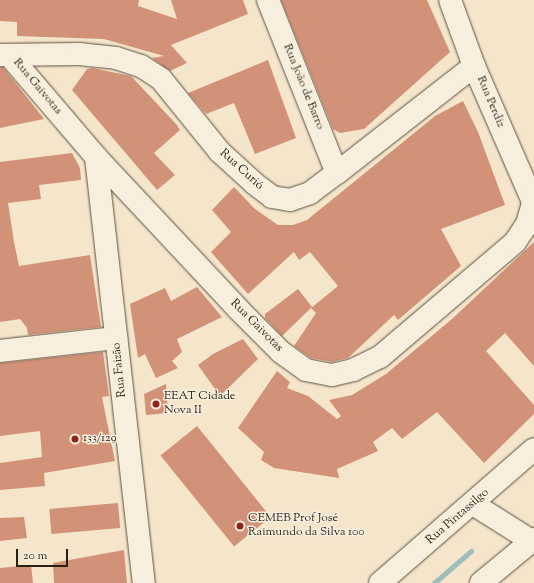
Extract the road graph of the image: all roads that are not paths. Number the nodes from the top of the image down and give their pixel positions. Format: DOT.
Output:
graph roads {
  1 [pos="268,0"];
  2 [pos="450,0"];
  3 [pos="5,55"];
  4 [pos="474,66"];
  5 [pos="96,158"];
  6 [pos="337,173"];
  7 [pos="534,201"];
  8 [pos="116,338"];
  9 [pos="0,351"];
  10 [pos="534,449"];
  11 [pos="473,504"];
  12 [pos="532,539"];
  13 [pos="144,583"];
  14 [pos="380,583"];
  15 [pos="481,583"];
  1 -- 6 [label="street, Rua João de Barro"];
  2 -- 4 [label="street, Rua Perdiz"];
  3 -- 5 [label="street, Rua Gaivotas"];
  3 -- 6 [label="street, Rua Curió"];
  4 -- 6 [label="street, Rua Curió"];
  4 -- 7 [label="street, Rua Perdiz"];
  5 -- 7 [label="street, Rua Gaivotas"];
  5 -- 8 [label="street, Rua Faizão"];
  8 -- 9 [label="street"];
  8 -- 13 [label="street, Rua Faizão"];
  10 -- 11 [label="street, Rua Pintassilgo"];
  11 -- 12 [label="street"];
  11 -- 14 [label="street, Rua Pintassilgo"];
  12 -- 15 [label="street"];
}
